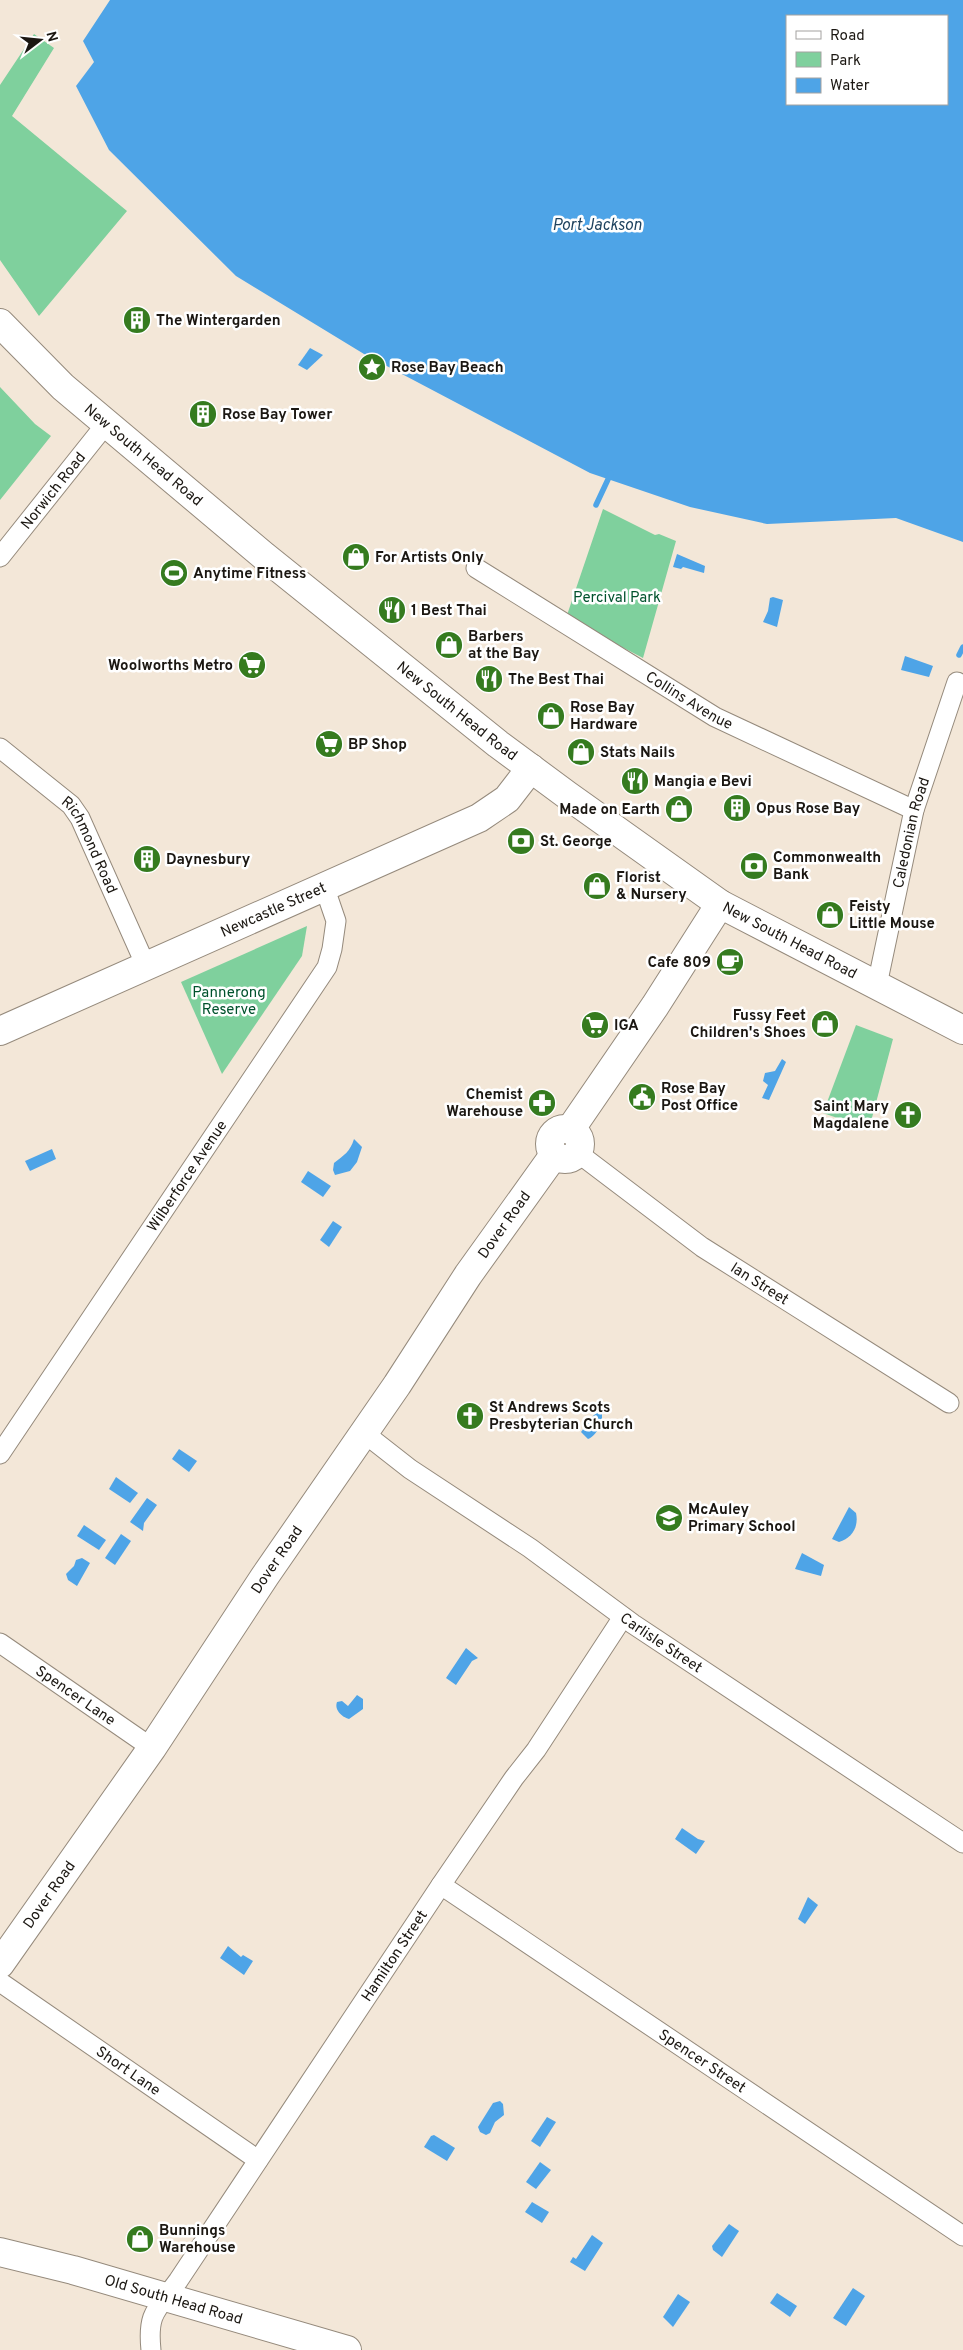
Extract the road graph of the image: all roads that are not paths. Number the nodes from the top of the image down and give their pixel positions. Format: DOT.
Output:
graph roads {
  1 [pos="0,323"];
  2 [pos="106,424"];
  3 [pos="0,557"];
  4 [pos="476,568"];
  5 [pos="957,682"];
  6 [pos="0,748"];
  7 [pos="532,768"];
  8 [pos="914,810"];
  9 [pos="324,886"];
  10 [pos="720,904"];
  11 [pos="146,966"];
  12 [pos="877,985"];
  13 [pos="963,1030"];
  14 [pos="0,1032"];
  15 [pos="567,1146"];
  16 [pos="949,1403"];
  17 [pos="364,1433"];
  18 [pos="0,1454"];
  19 [pos="623,1617"];
  20 [pos="0,1643"];
  21 [pos="152,1748"];
  22 [pos="963,1843"];
  23 [pos="441,1885"];
  24 [pos="0,1964"];
  25 [pos="0,1982"];
  26 [pos="258,2160"];
  27 [pos="963,2236"];
  28 [pos="0,2252"];
  29 [pos="167,2296"];
  30 [pos="151,2350"];
  31 [pos="347,2350"];
  1 -- 2 [label="street, New South Head Road"];
  2 -- 3 [label="street, Norwich Road"];
  2 -- 7 [label="street, New South Head Road"];
  4 -- 8 [label="street, Collins Avenue"];
  5 -- 8 [label="street, Caledonian Road"];
  6 -- 11 [label="street, Richmond Road"];
  7 -- 9 [label="street, Newcastle Street"];
  7 -- 10 [label="street, New South Head Road"];
  8 -- 12 [label="street, Caledonian Road"];
  9 -- 11 [label="street, Newcastle Street"];
  9 -- 18 [label="street, Wilberforce Avenue"];
  10 -- 12 [label="street, New South Head Road"];
  10 -- 15 [label="street, Dover Road"];
  11 -- 14 [label="street, Newcastle Street"];
  12 -- 13 [label="street, New South Head Road"];
  15 -- 16 [label="street, Ian Street"];
  15 -- 17 [label="street, Dover Road"];
  17 -- 19 [label="street, Carlisle Street"];
  17 -- 21 [label="street, Dover Road"];
  19 -- 22 [label="street, Carlisle Street"];
  19 -- 23 [label="street, Hamilton Street"];
  20 -- 21 [label="street, Spencer Lane"];
  21 -- 24 [label="street, Dover Road"];
  23 -- 26 [label="street, Hamilton Street"];
  23 -- 27 [label="street, Spencer Street"];
  25 -- 26 [label="street, Short Lane"];
  26 -- 29 [label="street, Hamilton Street"];
  28 -- 29 [label="street, Old South Head Road"];
  29 -- 30 [label="street, Hamilton Street"];
  29 -- 31 [label="street, Old South Head Road"];
}
